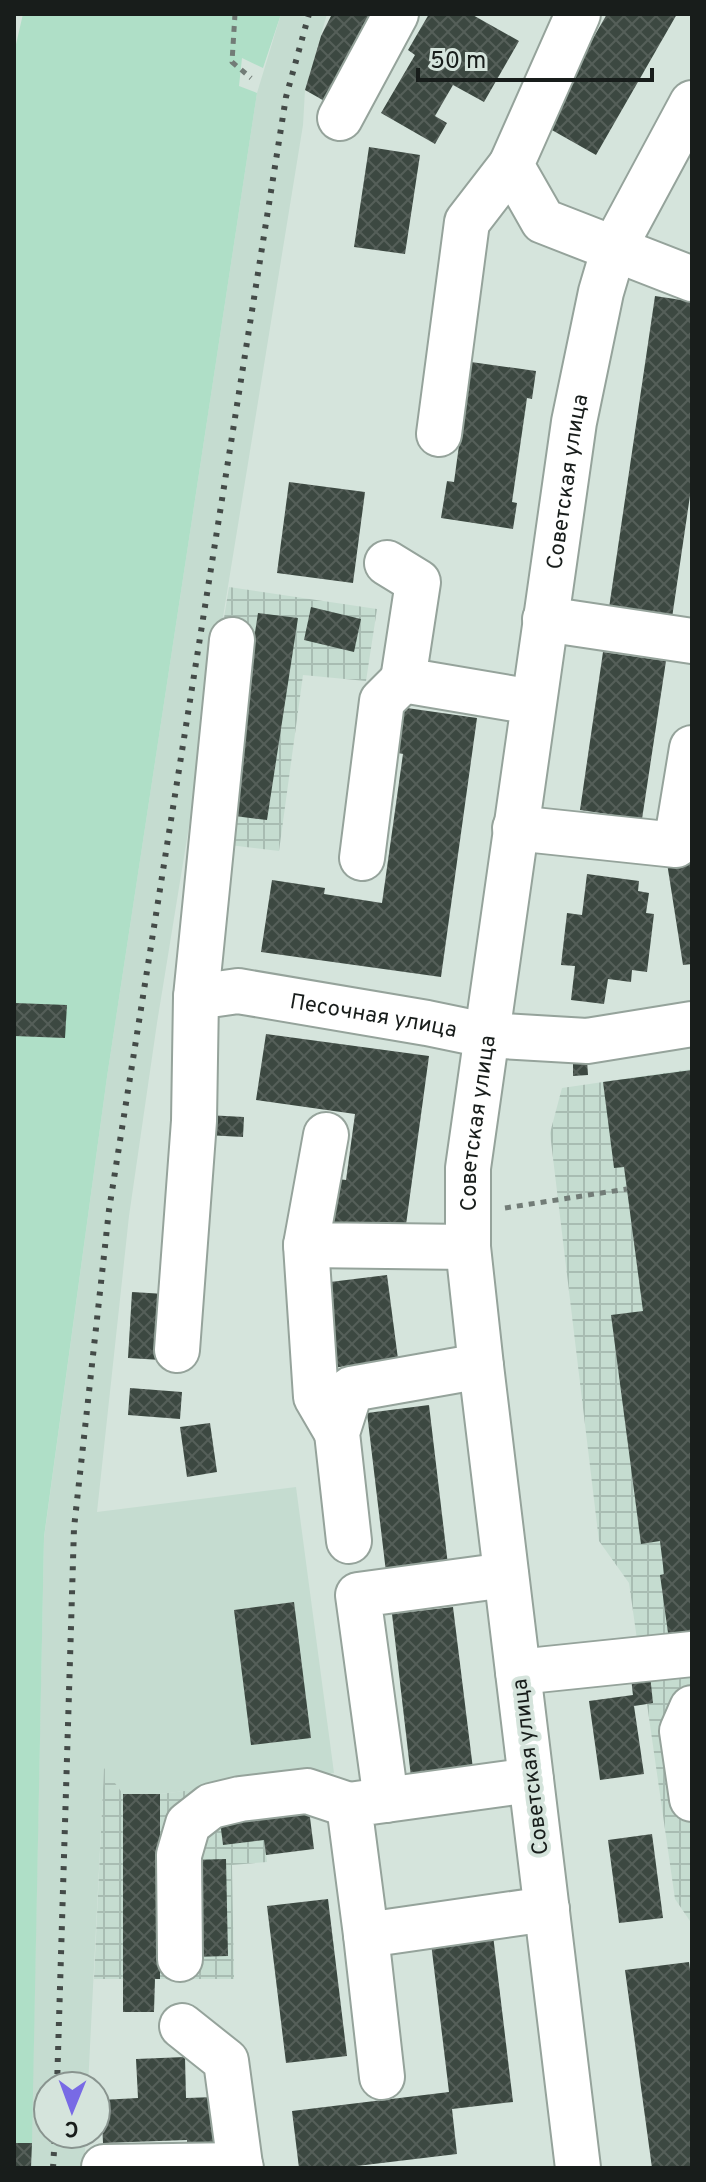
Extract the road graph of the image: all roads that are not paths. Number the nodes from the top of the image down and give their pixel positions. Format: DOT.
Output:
graph roads {
  1 [pos="396,14"];
  2 [pos="578,14"];
  3 [pos="692,103"];
  4 [pos="340,118"];
  5 [pos="511,165"];
  6 [pos="614,248"];
  7 [pos="692,279"];
  8 [pos="439,434"];
  9 [pos="387,563"];
  10 [pos="545,619"];
  11 [pos="232,640"];
  12 [pos="692,641"];
  13 [pos="403,680"];
  14 [pos="533,702"];
  15 [pos="692,748"];
  16 [pos="515,828"];
  17 [pos="362,858"];
  18 [pos="196,997"];
  19 [pos="692,1024"];
  20 [pos="485,1035"];
  21 [pos="326,1135"];
  22 [pos="306,1245"];
  23 [pos="468,1247"];
  24 [pos="177,1350"];
  25 [pos="481,1366"];
  26 [pos="337,1433"];
  27 [pos="349,1541"];
  28 [pos="506,1575"];
  29 [pos="692,1654"];
  30 [pos="518,1672"];
  31 [pos="692,1708"];
  32 [pos="531,1780"];
  33 [pos="692,1799"];
  34 [pos="367,1803"];
  35 [pos="547,1909"];
  36 [pos="366,1935"];
  37 [pos="180,1959"];
  38 [pos="182,2026"];
  39 [pos="382,2077"];
  40 [pos="104,2167"];
  41 [pos="240,2167"];
  42 [pos="578,2168"];
  1 -- 4 [label="main road"];
  2 -- 5 [label="main road"];
  3 -- 6 [label="main road, Советская улица"];
  5 -- 6 [label="main road"];
  5 -- 8 [label="main road"];
  6 -- 7 [label="main road"];
  6 -- 10 [label="main road, Советская улица"];
  9 -- 13 [label="main road"];
  10 -- 12 [label="main road"];
  10 -- 14 [label="main road, Советская улица"];
  11 -- 18 [label="main road"];
  13 -- 14 [label="main road"];
  13 -- 17 [label="main road"];
  14 -- 16 [label="main road, Советская улица"];
  15 -- 16 [label="main road"];
  16 -- 20 [label="main road, Советская улица"];
  18 -- 20 [label="main road, Песочная улица"];
  18 -- 24 [label="main road"];
  19 -- 20 [label="main road, Песочная улица"];
  20 -- 23 [label="main road, Советская улица"];
  21 -- 22 [label="main road"];
  22 -- 23 [label="main road"];
  22 -- 26 [label="main road"];
  23 -- 25 [label="main road, Советская улица"];
  25 -- 26 [label="main road"];
  25 -- 28 [label="main road, Советская улица"];
  26 -- 27 [label="main road"];
  28 -- 30 [label="main road, Советская улица"];
  28 -- 34 [label="main road"];
  29 -- 30 [label="main road"];
  30 -- 32 [label="main road, Советская улица"];
  31 -- 33 [label="main road"];
  32 -- 34 [label="main road"];
  32 -- 35 [label="main road, Советская улица"];
  34 -- 36 [label="main road"];
  34 -- 37 [label="main road"];
  35 -- 36 [label="main road"];
  35 -- 42 [label="main road, Советская улица"];
  36 -- 39 [label="main road"];
  38 -- 41 [label="main road"];
  40 -- 41 [label="main road"];
}
